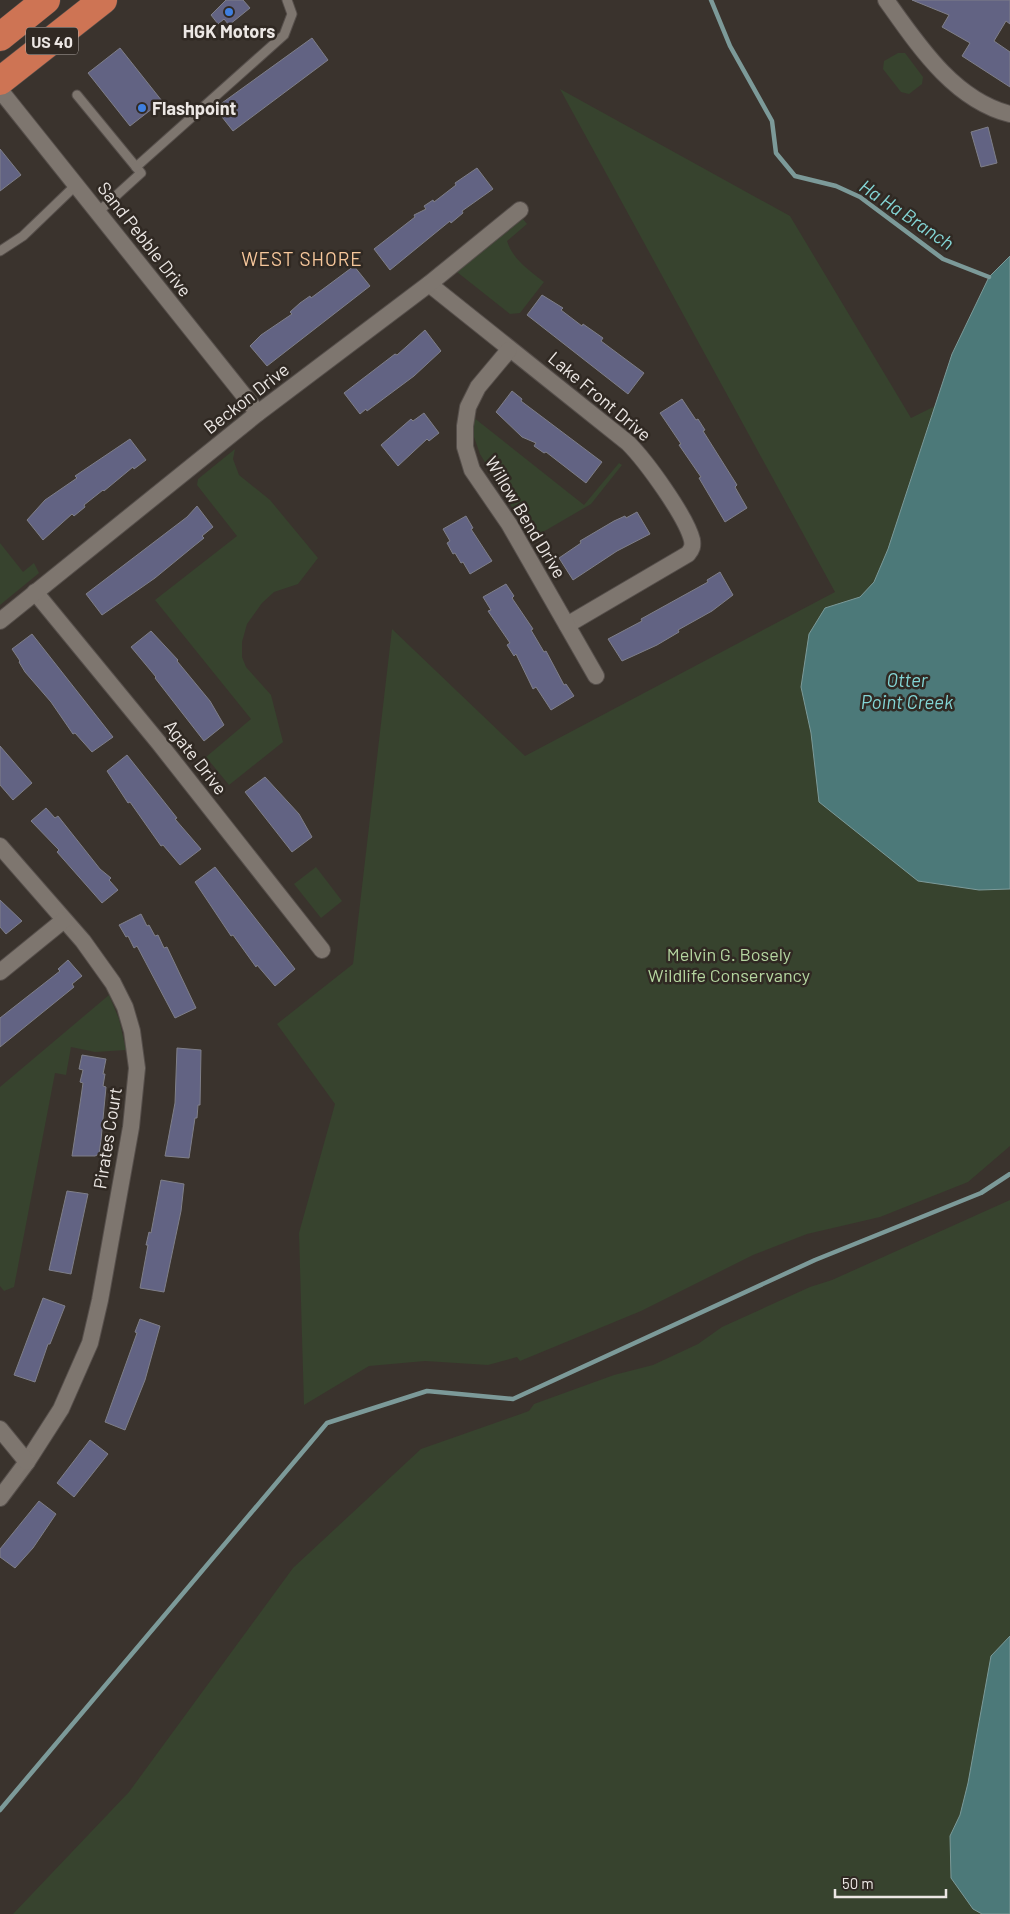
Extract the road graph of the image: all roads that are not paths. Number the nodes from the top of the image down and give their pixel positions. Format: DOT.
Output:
graph roads {
  1 [pos="46,0"];
  2 [pos="103,0"];
  3 [pos="288,0"];
  4 [pos="886,0"];
  5 [pos="0,37"];
  6 [pos="0,81"];
  7 [pos="0,90"];
  8 [pos="77,95"];
  9 [pos="1010,114"];
  10 [pos="136,167"];
  11 [pos="76,185"];
  12 [pos="520,210"];
  13 [pos="98,212"];
  14 [pos="0,251"];
  15 [pos="429,284"];
  16 [pos="509,350"];
  17 [pos="258,413"];
  18 [pos="36,592"];
  19 [pos="0,621"];
  20 [pos="567,625"];
  21 [pos="596,676"];
  22 [pos="0,846"];
  23 [pos="64,920"];
  24 [pos="322,950"];
  25 [pos="0,972"];
  26 [pos="0,1429"];
  27 [pos="27,1462"];
  28 [pos="0,1498"];
  1 -- 5 [label="highway, US 40"];
  2 -- 6 [label="highway, US 40"];
  3 -- 10 [label="lane"];
  4 -- 9 [label="street"];
  7 -- 11 [label="street, Sand Pebble Drive"];
  8 -- 10 [label="lane"];
  10 -- 13 [label="lane"];
  11 -- 13 [label="street, Sand Pebble Drive"];
  11 -- 14 [label="lane"];
  12 -- 15 [label="street, Beckon Drive"];
  13 -- 17 [label="street, Sand Pebble Drive"];
  15 -- 16 [label="street, Lake Front Drive"];
  15 -- 17 [label="street, Beckon Drive"];
  16 -- 20 [label="street, Willow Bend Drive"];
  16 -- 20 [label="street, Lake Front Drive"];
  17 -- 18 [label="street, Beckon Drive"];
  18 -- 19 [label="street, Beckon Drive"];
  18 -- 24 [label="street, Agate Drive"];
  20 -- 21 [label="street, Willow Bend Drive"];
  22 -- 23 [label="street, Pirates Court"];
  23 -- 25 [label="street"];
  23 -- 27 [label="street, Pirates Court"];
  26 -- 27 [label="street"];
  27 -- 28 [label="street, Pirates Court"];
}
